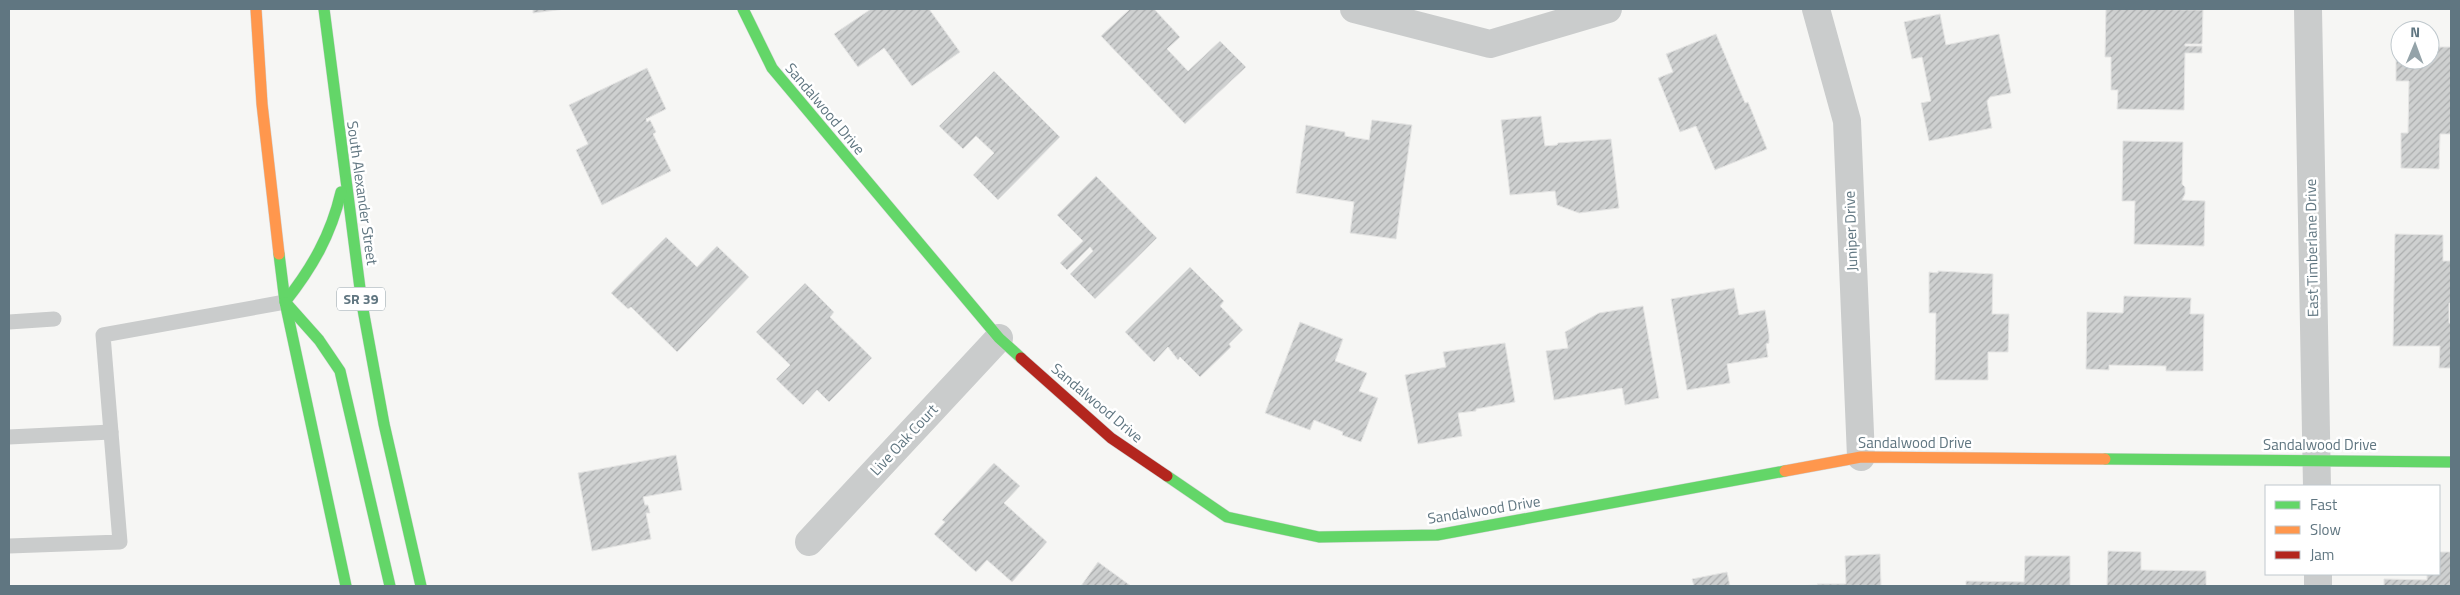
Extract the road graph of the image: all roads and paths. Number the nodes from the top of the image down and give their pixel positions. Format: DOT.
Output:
graph roads {
  1 [pos="256,9"];
  2 [pos="324,9"];
  3 [pos="743,9"];
  4 [pos="1354,9"];
  5 [pos="1608,9"];
  6 [pos="1816,9"];
  7 [pos="2308,9"];
  8 [pos="344,177"];
  9 [pos="285,302"];
  10 [pos="54,319"];
  11 [pos="9,322"];
  12 [pos="999,338"];
  13 [pos="111,432"];
  14 [pos="9,437"];
  15 [pos="1861,457"];
  16 [pos="2451,462"];
  17 [pos="2317,473"];
  18 [pos="809,542"];
  19 [pos="9,546"];
  20 [pos="346,586"];
  21 [pos="390,586"];
  22 [pos="421,586"];
  1 -- 9 [label="street"];
  2 -- 8 [label="street, South Alexander Street / SR 39"];
  3 -- 12 [label="street, Sandalwood Drive"];
  4 -- 5 [label="street"];
  6 -- 15 [label="street, Juniper Drive"];
  7 -- 17 [label="street, East Timberlane Drive"];
  8 -- 9 [label="street"];
  8 -- 22 [label="street, South Alexander Street / SR 39"];
  9 -- 13 [label="lane"];
  9 -- 20 [label="street"];
  9 -- 21 [label="street"];
  10 -- 11 [label="lane"];
  12 -- 15 [label="street, Sandalwood Drive"];
  12 -- 18 [label="street, Live Oak Court"];
  13 -- 14 [label="lane"];
  13 -- 19 [label="lane"];
  15 -- 17 [label="street, Sandalwood Drive"];
  16 -- 17 [label="street, Sandalwood Drive"];
}
